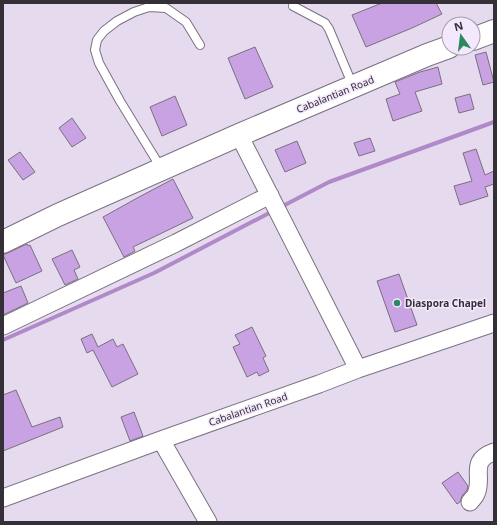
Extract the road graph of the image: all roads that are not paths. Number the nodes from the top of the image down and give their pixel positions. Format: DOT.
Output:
graph roads {
  1 [pos="293,6"];
  2 [pos="494,31"];
  3 [pos="481,36"];
  4 [pos="200,45"];
  5 [pos="441,50"];
  6 [pos="353,87"];
  7 [pos="239,135"];
  8 [pos="162,169"];
  9 [pos="272,199"];
  10 [pos="3,242"];
  11 [pos="494,323"];
  12 [pos="3,326"];
  13 [pos="358,369"];
  14 [pos="161,440"];
  15 [pos="494,452"];
  16 [pos="3,498"];
  17 [pos="470,502"];
  18 [pos="208,522"];
  1 -- 6 [label="lane"];
  2 -- 3 [label="street"];
  4 -- 8 [label="lane"];
  5 -- 6 [label="street, Cabalantian Road"];
  6 -- 7 [label="street, Cabalantian Road"];
  7 -- 8 [label="street, Cabalantian Road"];
  7 -- 9 [label="street"];
  8 -- 10 [label="street, Cabalantian Road"];
  9 -- 12 [label="street"];
  9 -- 13 [label="street"];
  11 -- 13 [label="street, Cabalantian Road"];
  13 -- 14 [label="street, Cabalantian Road"];
  14 -- 16 [label="street, Cabalantian Road"];
  14 -- 18 [label="street"];
  15 -- 17 [label="street"];
}
